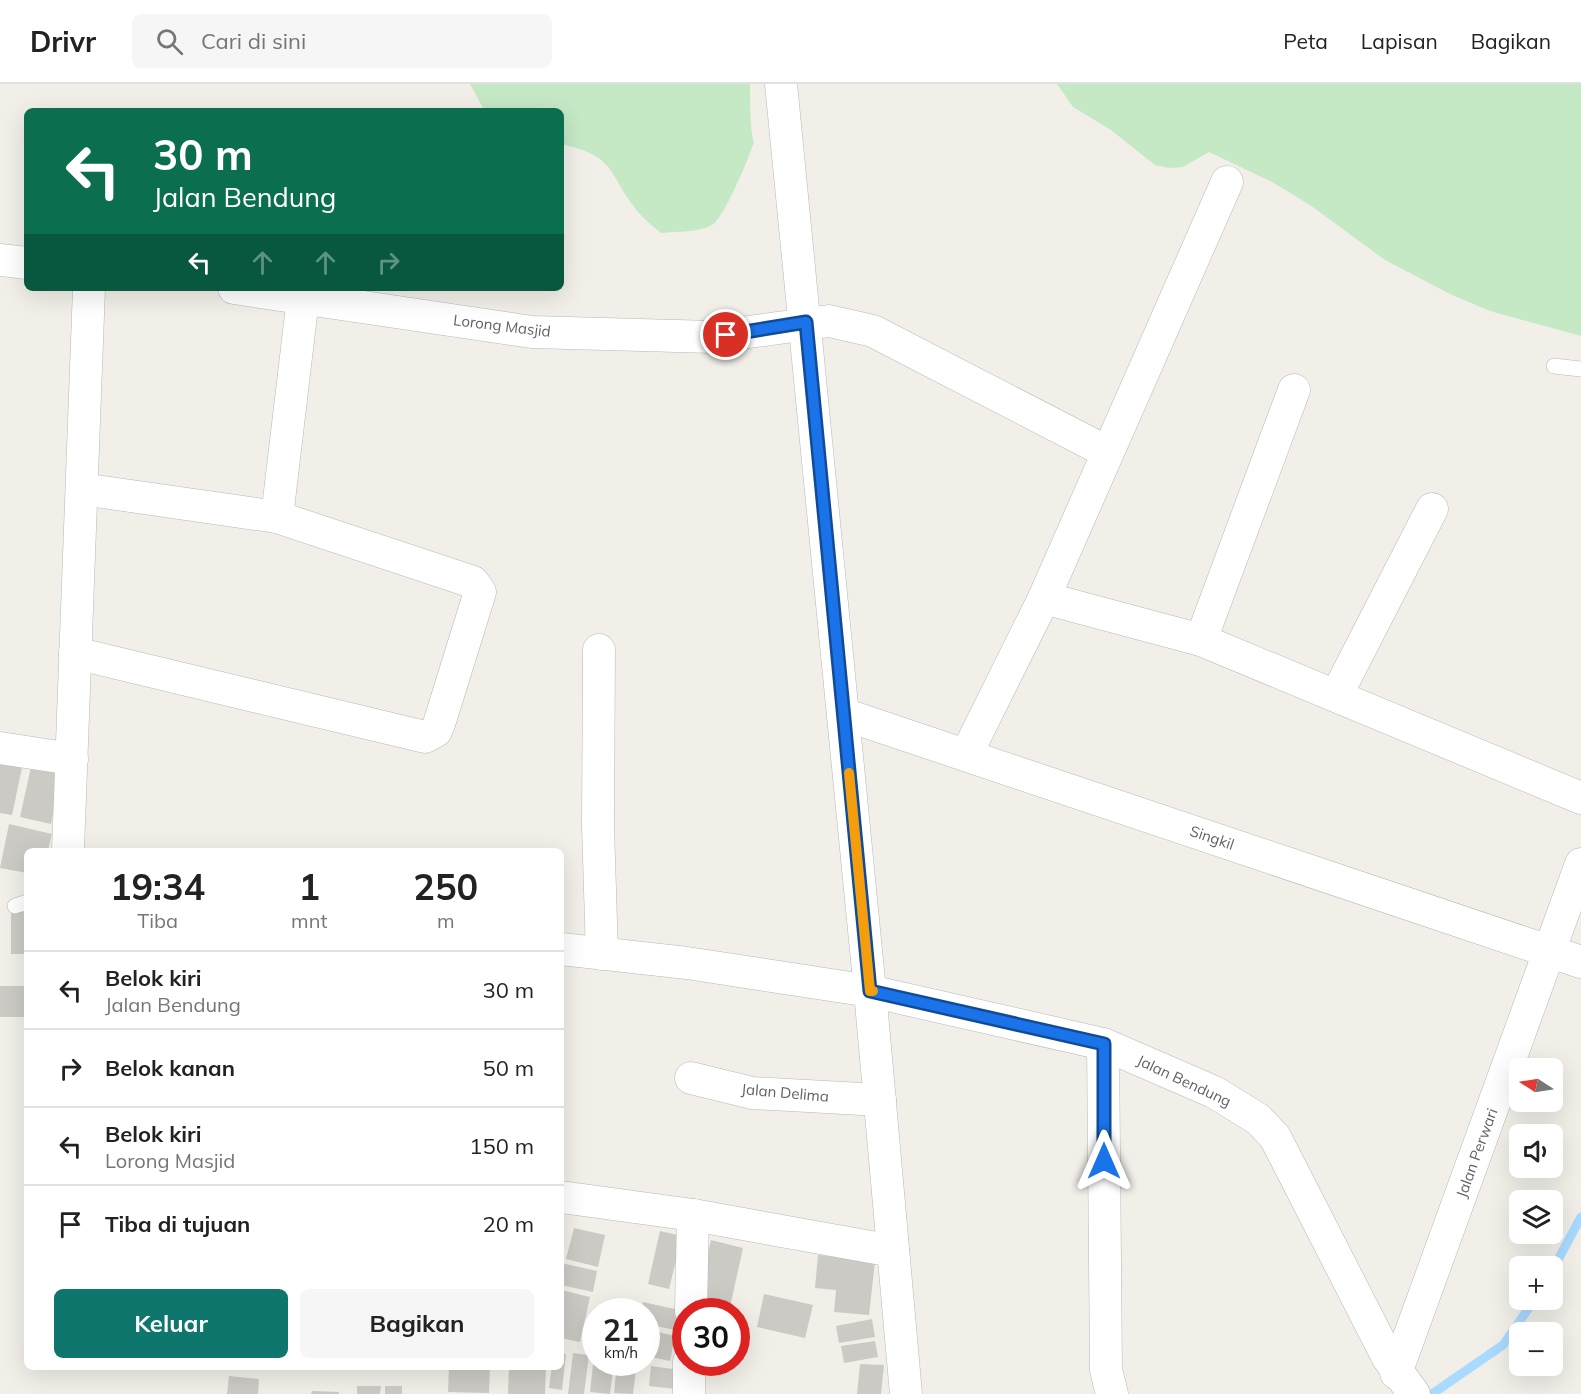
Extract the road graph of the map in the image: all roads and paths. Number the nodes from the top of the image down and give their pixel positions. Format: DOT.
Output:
graph roads {
  1 [pos="781,84"];
  2 [pos="1227,182"];
  3 [pos="0,260"];
  4 [pos="24,263"];
  5 [pos="88,291"];
  6 [pos="255,291"];
  7 [pos="303,298"];
  8 [pos="806,322"];
  9 [pos="1554,366"];
  10 [pos="1581,369"];
  11 [pos="1293,390"];
  12 [pos="1107,452"];
  13 [pos="82,489"];
  14 [pos="1432,509"];
  15 [pos="276,518"];
  16 [pos="1044,598"];
  17 [pos="1201,640"];
  18 [pos="599,650"];
  19 [pos="75,653"];
  20 [pos="1336,696"];
  21 [pos="843,714"];
  22 [pos="0,748"];
  23 [pos="966,755"];
  24 [pos="72,759"];
  25 [pos="1581,798"];
  26 [pos="68,848"];
  27 [pos="1581,864"];
  28 [pos="564,949"];
  29 [pos="1550,952"];
  30 [pos="602,954"];
  31 [pos="1581,962"];
  32 [pos="870,991"];
  33 [pos="1104,1044"];
  34 [pos="691,1078"];
  35 [pos="880,1100"];
  36 [pos="564,1197"];
  37 [pos="693,1215"];
  38 [pos="893,1251"];
  39 [pos="691,1298"];
  40 [pos="689,1376"];
  41 [pos="1404,1382"];
  42 [pos="689,1394"];
  43 [pos="906,1394"];
  44 [pos="1112,1394"];
  1 -- 8 [label="street"];
  2 -- 12 [label="street"];
  3 -- 4 [label="street"];
  5 -- 13 [label="street"];
  6 -- 7 [label="street, Lorong Masjid"];
  7 -- 8 [label="street, Lorong Masjid"];
  7 -- 15 [label="street"];
  8 -- 12 [label="street, Lorong Masjid"];
  8 -- 21 [label="street"];
  9 -- 10 [label="lane"];
  11 -- 17 [label="street"];
  12 -- 16 [label="street"];
  13 -- 15 [label="street"];
  13 -- 19 [label="street"];
  14 -- 20 [label="street"];
  15 -- 19 [label="street"];
  16 -- 17 [label="street"];
  16 -- 23 [label="street"];
  17 -- 20 [label="street"];
  18 -- 30 [label="street"];
  19 -- 24 [label="street"];
  20 -- 25 [label="street"];
  21 -- 23 [label="street, Singkil"];
  21 -- 32 [label="street"];
  22 -- 24 [label="street"];
  23 -- 29 [label="street, Singkil"];
  24 -- 26 [label="street"];
  27 -- 29 [label="street, Jalan Perwari"];
  28 -- 30 [label="street, Jalan Bendung"];
  29 -- 31 [label="street, Singkil"];
  29 -- 41 [label="street, Jalan Perwari"];
  30 -- 32 [label="street, Jalan Bendung"];
  32 -- 33 [label="street, Jalan Bendung"];
  32 -- 35 [label="street"];
  33 -- 41 [label="street, Jalan Bendung"];
  33 -- 44 [label="street"];
  34 -- 35 [label="street, Jalan Delima"];
  35 -- 38 [label="street"];
  36 -- 37 [label="street"];
  37 -- 38 [label="street"];
  37 -- 39 [label="street"];
  38 -- 43 [label="street"];
  40 -- 42 [label="street"];
}
